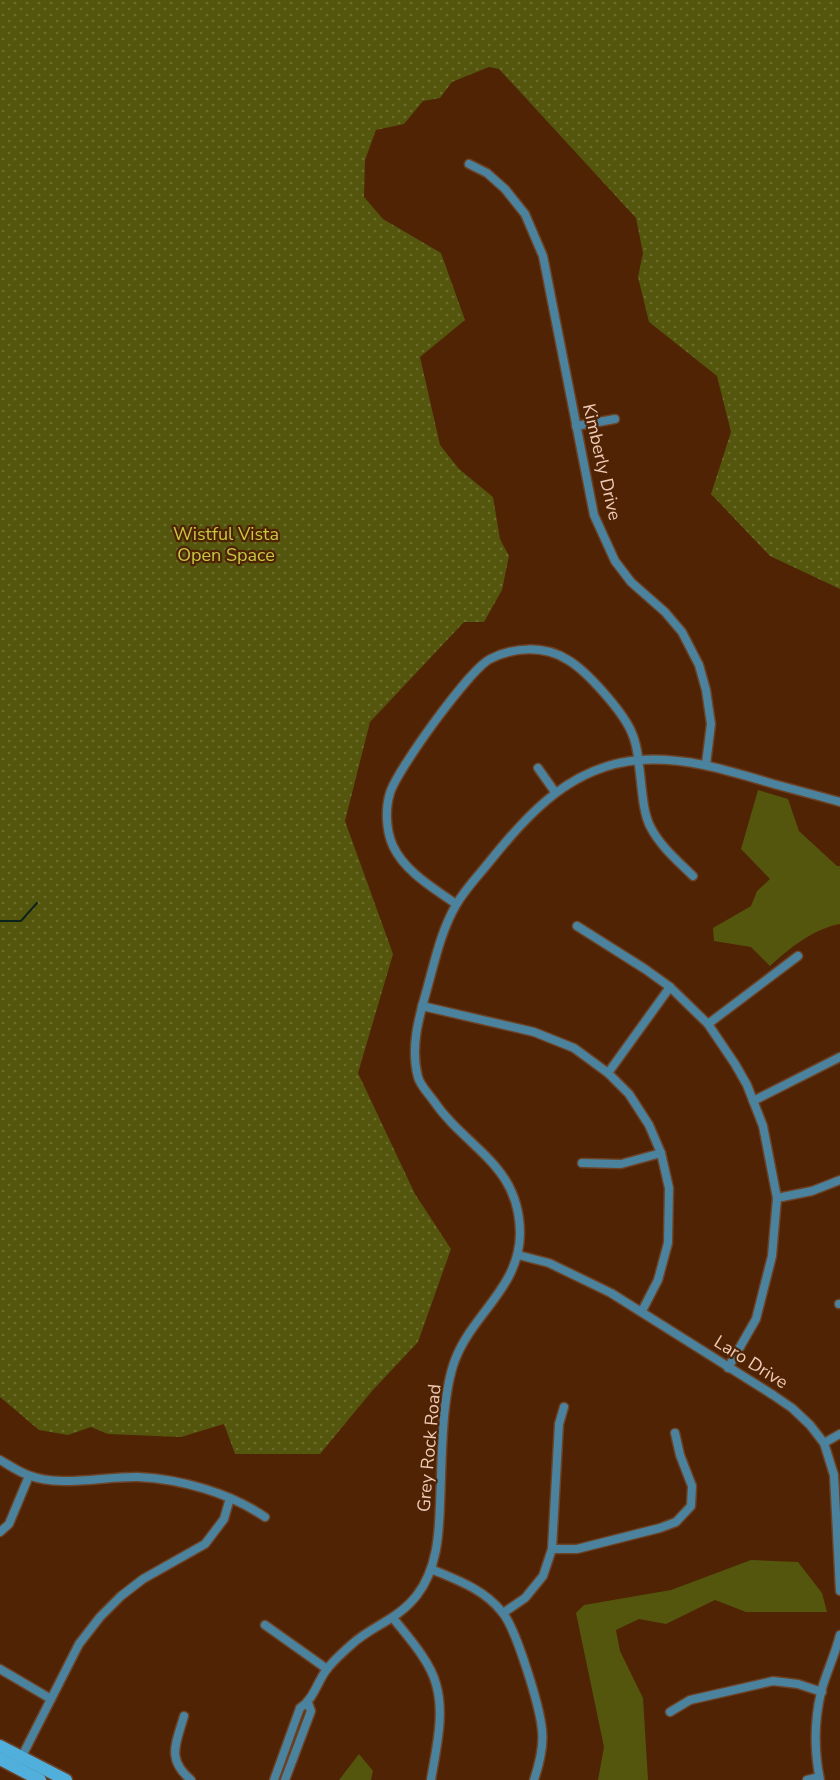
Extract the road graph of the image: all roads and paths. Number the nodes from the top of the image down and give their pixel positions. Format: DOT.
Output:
graph roads {
  1 [pos="469,164"];
  2 [pos="615,419"];
  3 [pos="576,426"];
  4 [pos="638,760"];
  5 [pos="706,764"];
  6 [pos="538,768"];
  7 [pos="555,792"];
  8 [pos="840,802"];
  9 [pos="693,876"];
  10 [pos="456,904"];
  11 [pos="577,926"];
  12 [pos="798,956"];
  13 [pos="670,987"];
  14 [pos="423,1006"];
  15 [pos="708,1024"];
  16 [pos="840,1057"];
  17 [pos="608,1073"];
  18 [pos="753,1101"];
  19 [pos="661,1153"];
  20 [pos="582,1163"];
  21 [pos="840,1180"];
  22 [pos="777,1198"];
  23 [pos="518,1255"];
  24 [pos="642,1311"];
  25 [pos="728,1368"];
  26 [pos="564,1407"];
  27 [pos="675,1433"];
  28 [pos="840,1434"];
  29 [pos="824,1443"];
  30 [pos="0,1460"];
  31 [pos="29,1476"];
  32 [pos="230,1498"];
  33 [pos="265,1517"];
  34 [pos="0,1532"];
  35 [pos="552,1549"];
  36 [pos="431,1569"];
  37 [pos="840,1588"];
  38 [pos="503,1613"];
  39 [pos="393,1618"];
  40 [pos="265,1625"];
  41 [pos="840,1635"];
  42 [pos="0,1669"];
  43 [pos="327,1669"];
  44 [pos="822,1692"];
  45 [pos="51,1699"];
  46 [pos="308,1703"];
  47 [pos="670,1712"];
  48 [pos="184,1716"];
  49 [pos="0,1746"];
  50 [pos="0,1759"];
  51 [pos="19,1763"];
  52 [pos="819,1779"];
  53 [pos="40,1780"];
  54 [pos="66,1780"];
  55 [pos="191,1780"];
  56 [pos="274,1780"];
  57 [pos="285,1780"];
  58 [pos="431,1780"];
  59 [pos="534,1780"];
  60 [pos="807,1780"];
  1 -- 3 [label="street, Kimberly Drive"];
  2 -- 3 [label="street"];
  3 -- 5 [label="street, Kimberly Drive"];
  4 -- 5 [label="street, Grey Rock Road"];
  4 -- 7 [label="street, Grey Rock Road"];
  4 -- 9 [label="street"];
  4 -- 10 [label="street"];
  5 -- 8 [label="street, Grey Rock Road"];
  6 -- 7 [label="street"];
  7 -- 10 [label="street, Grey Rock Road"];
  10 -- 14 [label="street, Grey Rock Road"];
  11 -- 13 [label="street"];
  12 -- 15 [label="street"];
  13 -- 15 [label="street"];
  13 -- 17 [label="street"];
  14 -- 17 [label="street"];
  14 -- 23 [label="street, Grey Rock Road"];
  15 -- 18 [label="street"];
  16 -- 18 [label="street"];
  17 -- 19 [label="street"];
  18 -- 22 [label="street"];
  19 -- 20 [label="street"];
  19 -- 24 [label="street"];
  21 -- 22 [label="street"];
  22 -- 25 [label="street"];
  23 -- 24 [label="street, Laro Drive"];
  23 -- 36 [label="street, Grey Rock Road"];
  24 -- 25 [label="street, Laro Drive"];
  25 -- 29 [label="street, Laro Drive"];
  26 -- 35 [label="street"];
  27 -- 35 [label="street"];
  28 -- 29 [label="street"];
  29 -- 37 [label="street, Laro Drive"];
  30 -- 31 [label="street"];
  31 -- 32 [label="street"];
  31 -- 34 [label="street"];
  32 -- 33 [label="street"];
  32 -- 45 [label="street"];
  35 -- 38 [label="street"];
  36 -- 38 [label="street"];
  36 -- 39 [label="street, Grey Rock Road"];
  38 -- 59 [label="street"];
  39 -- 43 [label="street, Grey Rock Road"];
  39 -- 58 [label="street"];
  40 -- 43 [label="street"];
  41 -- 44 [label="street"];
  42 -- 45 [label="street"];
  43 -- 46 [label="street, Grey Rock Road"];
  44 -- 47 [label="street"];
  44 -- 52 [label="street"];
  45 -- 51 [label="street"];
  46 -- 56 [label="street, Grey Rock Road"];
  46 -- 57 [label="street, Grey Rock Road"];
  48 -- 55 [label="street"];
  49 -- 51 [label="main road"];
  50 -- 51 [label="main road"];
  51 -- 53 [label="main road"];
  51 -- 54 [label="main road"];
  52 -- 60 [label="street"];
}
